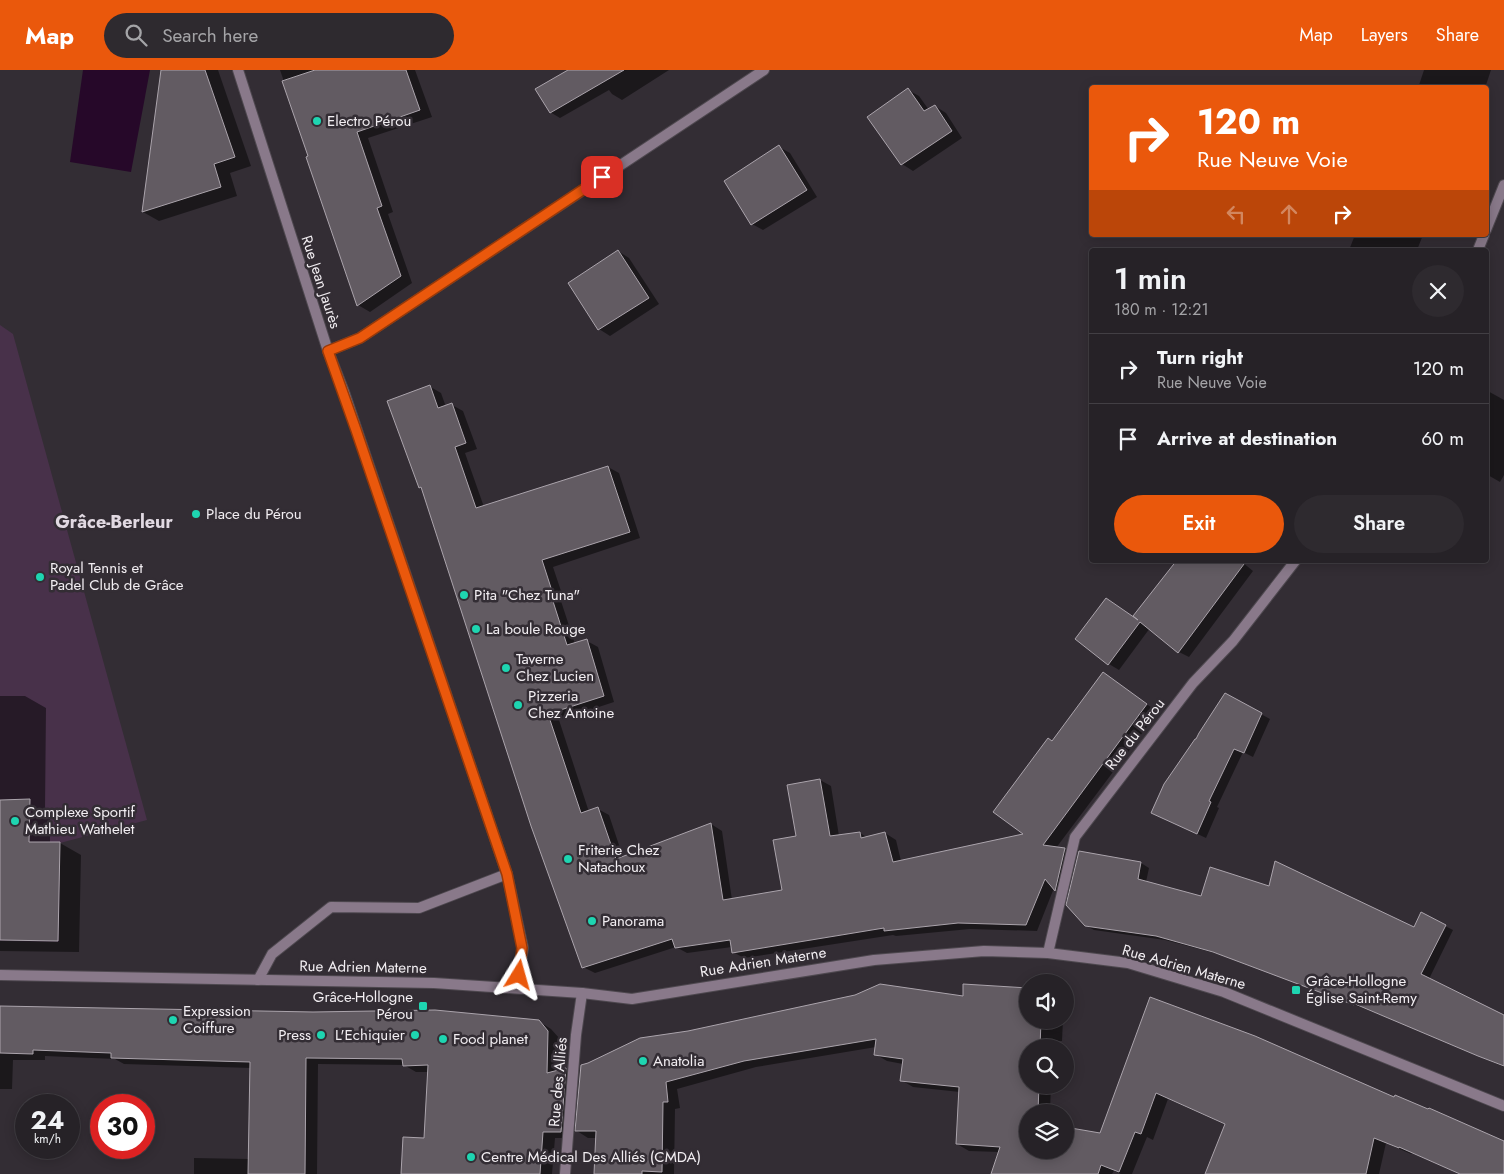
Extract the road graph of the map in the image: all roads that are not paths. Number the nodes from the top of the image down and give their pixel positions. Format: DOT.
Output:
graph roads {
  1 [pos="238,70"];
  2 [pos="764,70"];
  3 [pos="1504,184"];
  4 [pos="1489,222"];
  5 [pos="328,351"];
  6 [pos="1294,563"];
  7 [pos="507,874"];
  8 [pos="1048,953"];
  9 [pos="0,975"];
  10 [pos="258,980"];
  11 [pos="517,988"];
  12 [pos="582,993"];
  13 [pos="1504,1106"];
  14 [pos="566,1174"];
  1 -- 5 [label="street, Rue Jean Jaurès"];
  2 -- 5 [label="street"];
  3 -- 4 [label="street"];
  5 -- 7 [label="street, Rue Jean Jaurès"];
  6 -- 8 [label="street, Rue du Pérou"];
  7 -- 10 [label="street"];
  7 -- 11 [label="street, Rue Jean Jaurès"];
  8 -- 12 [label="street, Rue Adrien Materne"];
  8 -- 13 [label="street, Rue Adrien Materne"];
  9 -- 10 [label="street, Rue Adrien Materne"];
  10 -- 11 [label="street, Rue Adrien Materne"];
  11 -- 12 [label="street, Rue Adrien Materne"];
  12 -- 14 [label="street, Rue des Alliés"];
}
